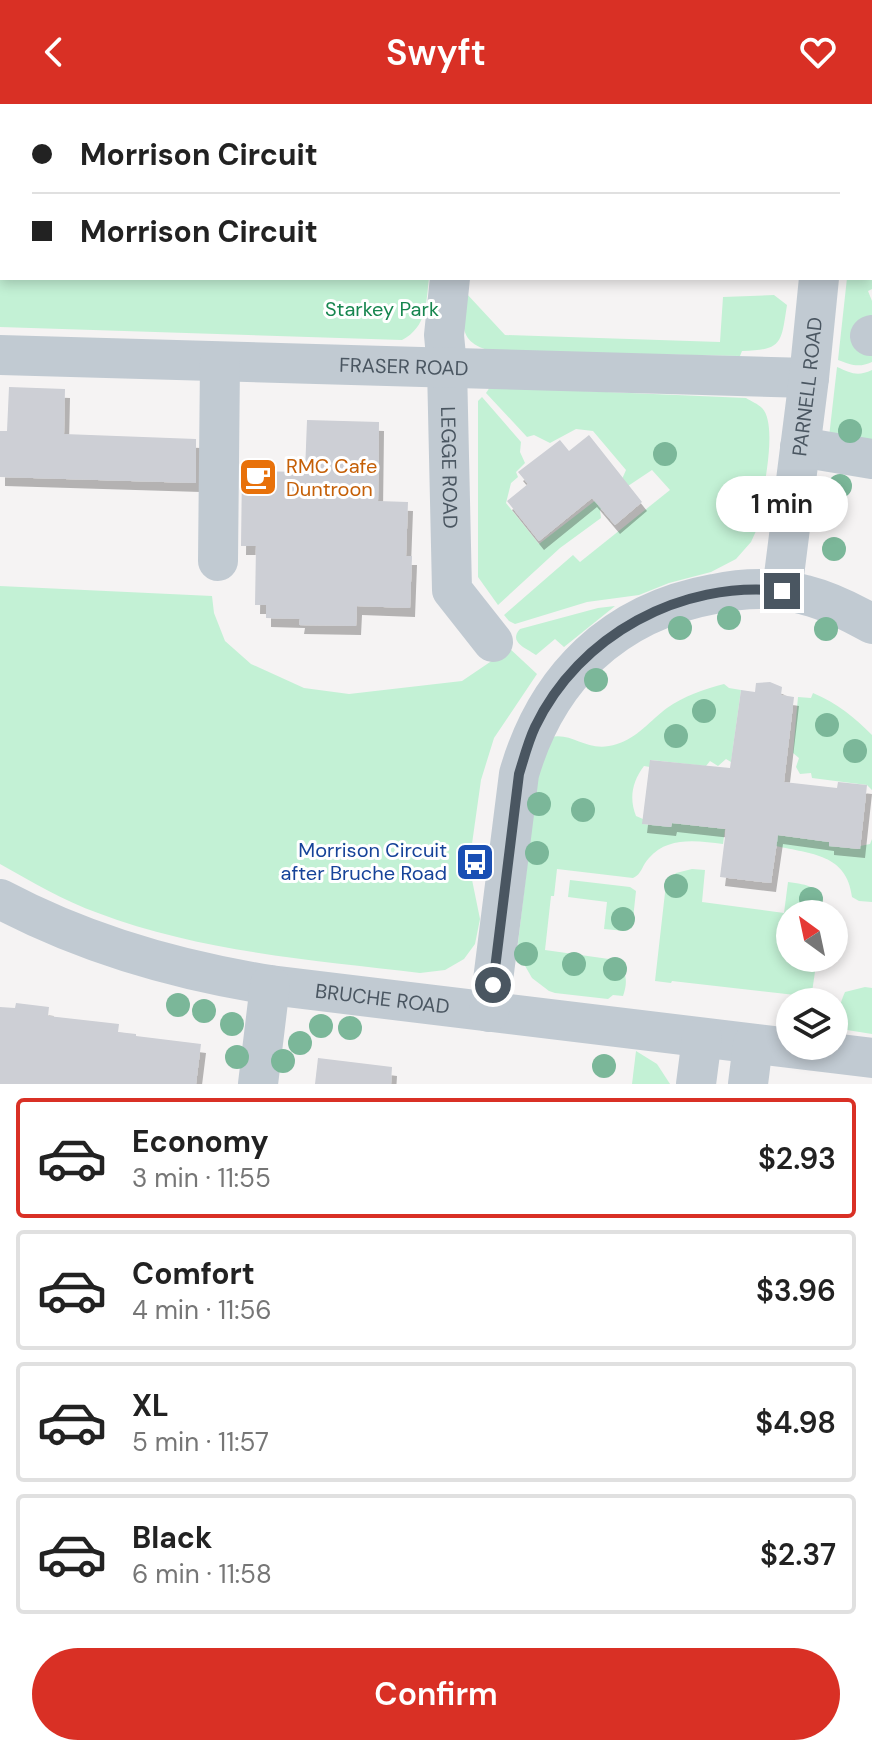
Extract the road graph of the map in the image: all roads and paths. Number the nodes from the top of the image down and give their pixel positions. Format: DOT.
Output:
graph roads {
  1 [pos="450,280"];
  2 [pos="819,280"];
  3 [pos="0,355"];
  4 [pos="220,362"];
  5 [pos="447,367"];
  6 [pos="809,378"];
  7 [pos="800,447"];
  8 [pos="872,459"];
  9 [pos="218,561"];
  10 [pos="782,591"];
  11 [pos="872,624"];
  12 [pos="493,642"];
  13 [pos="0,899"];
  14 [pos="270,985"];
  15 [pos="489,1012"];
  16 [pos="702,1038"];
  17 [pos="753,1044"];
  18 [pos="872,1058"];
  19 [pos="258,1084"];
  20 [pos="696,1084"];
  21 [pos="748,1084"];
  1 -- 5 [label="street, LEGGE ROAD"];
  2 -- 6 [label="street, PARNELL ROAD"];
  3 -- 4 [label="street, FRASER ROAD"];
  4 -- 5 [label="street, FRASER ROAD"];
  4 -- 9 [label="street"];
  5 -- 6 [label="street, FRASER ROAD"];
  5 -- 12 [label="street, LEGGE ROAD"];
  6 -- 7 [label="street, PARNELL ROAD"];
  7 -- 8 [label="street"];
  7 -- 10 [label="street, PARNELL ROAD"];
  10 -- 11 [label="street"];
  10 -- 15 [label="street"];
  13 -- 14 [label="street, BRUCHE ROAD"];
  14 -- 15 [label="street, BRUCHE ROAD"];
  14 -- 19 [label="street"];
  15 -- 16 [label="street, BRUCHE ROAD"];
  16 -- 17 [label="street, BRUCHE ROAD"];
  16 -- 20 [label="street"];
  17 -- 18 [label="street, BRUCHE ROAD"];
  17 -- 21 [label="street"];
}
